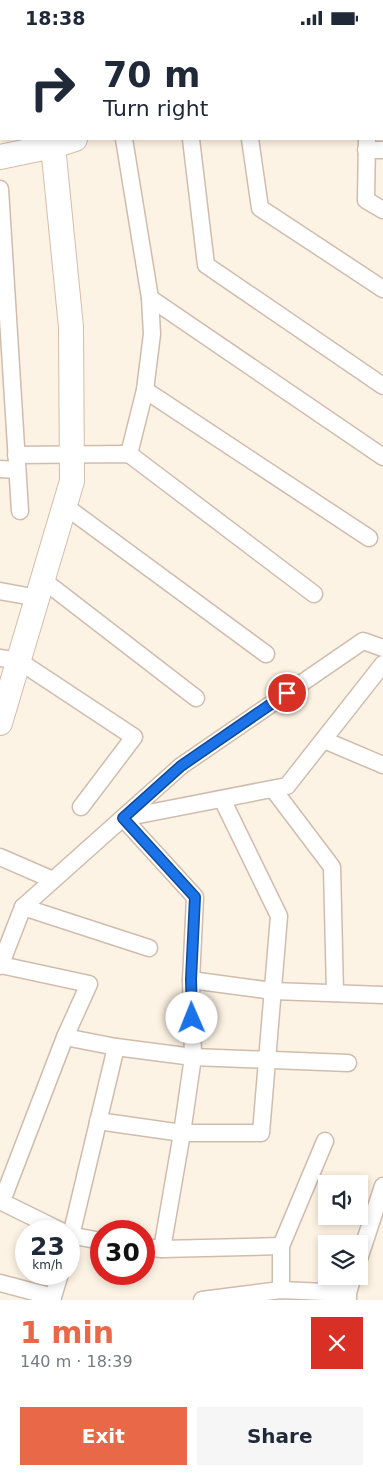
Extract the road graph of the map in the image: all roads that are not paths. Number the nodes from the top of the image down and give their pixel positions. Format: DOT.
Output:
graph roads {
  1 [pos="124,140"];
  2 [pos="191,140"];
  3 [pos="250,140"];
  4 [pos="64,142"];
  5 [pos="366,144"];
  6 [pos="23,145"];
  7 [pos="383,150"];
  8 [pos="0,157"];
  9 [pos="0,189"];
  10 [pos="383,211"];
  11 [pos="383,289"];
  12 [pos="150,298"];
  13 [pos="383,386"];
  14 [pos="145,390"];
  15 [pos="129,454"];
  16 [pos="72,455"];
  17 [pos="383,457"];
  18 [pos="17,463"];
  19 [pos="0,469"];
  20 [pos="65,506"];
  21 [pos="20,511"];
  22 [pos="369,538"];
  23 [pos="40,589"];
  24 [pos="0,591"];
  25 [pos="314,595"];
  26 [pos="383,648"];
  27 [pos="266,654"];
  28 [pos="10,660"];
  29 [pos="383,664"];
  30 [pos="196,698"];
  31 [pos="0,723"];
  32 [pos="324,739"];
  33 [pos="383,765"];
  34 [pos="273,789"];
  35 [pos="222,799"];
  36 [pos="81,807"];
  37 [pos="123,818"];
  38 [pos="0,857"];
  39 [pos="53,880"];
  40 [pos="23,907"];
  41 [pos="149,948"];
  42 [pos="0,965"];
  43 [pos="191,979"];
  44 [pos="273,991"];
  45 [pos="335,993"];
  46 [pos="383,995"];
  47 [pos="65,1037"];
  48 [pos="116,1047"];
  49 [pos="193,1057"];
  50 [pos="267,1060"];
  51 [pos="348,1063"];
  52 [pos="98,1121"];
  53 [pos="182,1133"];
  54 [pos="325,1141"];
  55 [pos="383,1186"];
  56 [pos="1,1201"];
  57 [pos="36,1220"];
  58 [pos="72,1220"];
  59 [pos="367,1235"];
  60 [pos="282,1247"];
  61 [pos="155,1248"];
  62 [pos="162,1249"];
  63 [pos="0,1283"];
  64 [pos="56,1285"];
  65 [pos="281,1290"];
  66 [pos="348,1296"];
  67 [pos="52,1298"];
  68 [pos="202,1300"];
  1 -- 12 [label="street"];
  2 -- 13 [label="street"];
  3 -- 11 [label="street"];
  4 -- 6 [label="street"];
  4 -- 16 [label="street"];
  5 -- 7 [label="street"];
  5 -- 10 [label="street"];
  6 -- 8 [label="street"];
  9 -- 18 [label="street"];
  12 -- 14 [label="street"];
  12 -- 17 [label="street"];
  14 -- 15 [label="street"];
  14 -- 22 [label="street"];
  15 -- 16 [label="street"];
  15 -- 25 [label="street"];
  16 -- 18 [label="street"];
  16 -- 20 [label="street"];
  18 -- 19 [label="street"];
  18 -- 21 [label="street"];
  20 -- 23 [label="street"];
  20 -- 27 [label="street"];
  23 -- 24 [label="street"];
  23 -- 28 [label="street"];
  23 -- 30 [label="street"];
  26 -- 37 [label="street"];
  28 -- 31 [label="street"];
  28 -- 36 [label="street"];
  29 -- 32 [label="street"];
  32 -- 33 [label="street"];
  32 -- 34 [label="street"];
  34 -- 35 [label="street"];
  34 -- 45 [label="street"];
  35 -- 37 [label="street"];
  35 -- 44 [label="street"];
  37 -- 39 [label="street"];
  37 -- 43 [label="street"];
  38 -- 39 [label="street"];
  39 -- 40 [label="street"];
  40 -- 41 [label="street"];
  40 -- 42 [label="street"];
  42 -- 47 [label="street"];
  43 -- 44 [label="street"];
  43 -- 49 [label="street"];
  44 -- 45 [label="street"];
  44 -- 50 [label="street"];
  45 -- 46 [label="street"];
  47 -- 48 [label="street"];
  47 -- 56 [label="street"];
  48 -- 49 [label="street"];
  48 -- 52 [label="street"];
  49 -- 50 [label="street"];
  49 -- 53 [label="street"];
  50 -- 51 [label="street"];
  50 -- 53 [label="street"];
  52 -- 53 [label="street"];
  52 -- 58 [label="street"];
  53 -- 62 [label="street"];
  54 -- 60 [label="street"];
  55 -- 59 [label="street"];
  56 -- 57 [label="street"];
  60 -- 62 [label="street"];
  60 -- 65 [label="street"];
  61 -- 62 [label="street"];
  63 -- 67 [label="street"];
  64 -- 67 [label="street"];
  65 -- 66 [label="street"];
  65 -- 68 [label="street"];
}
